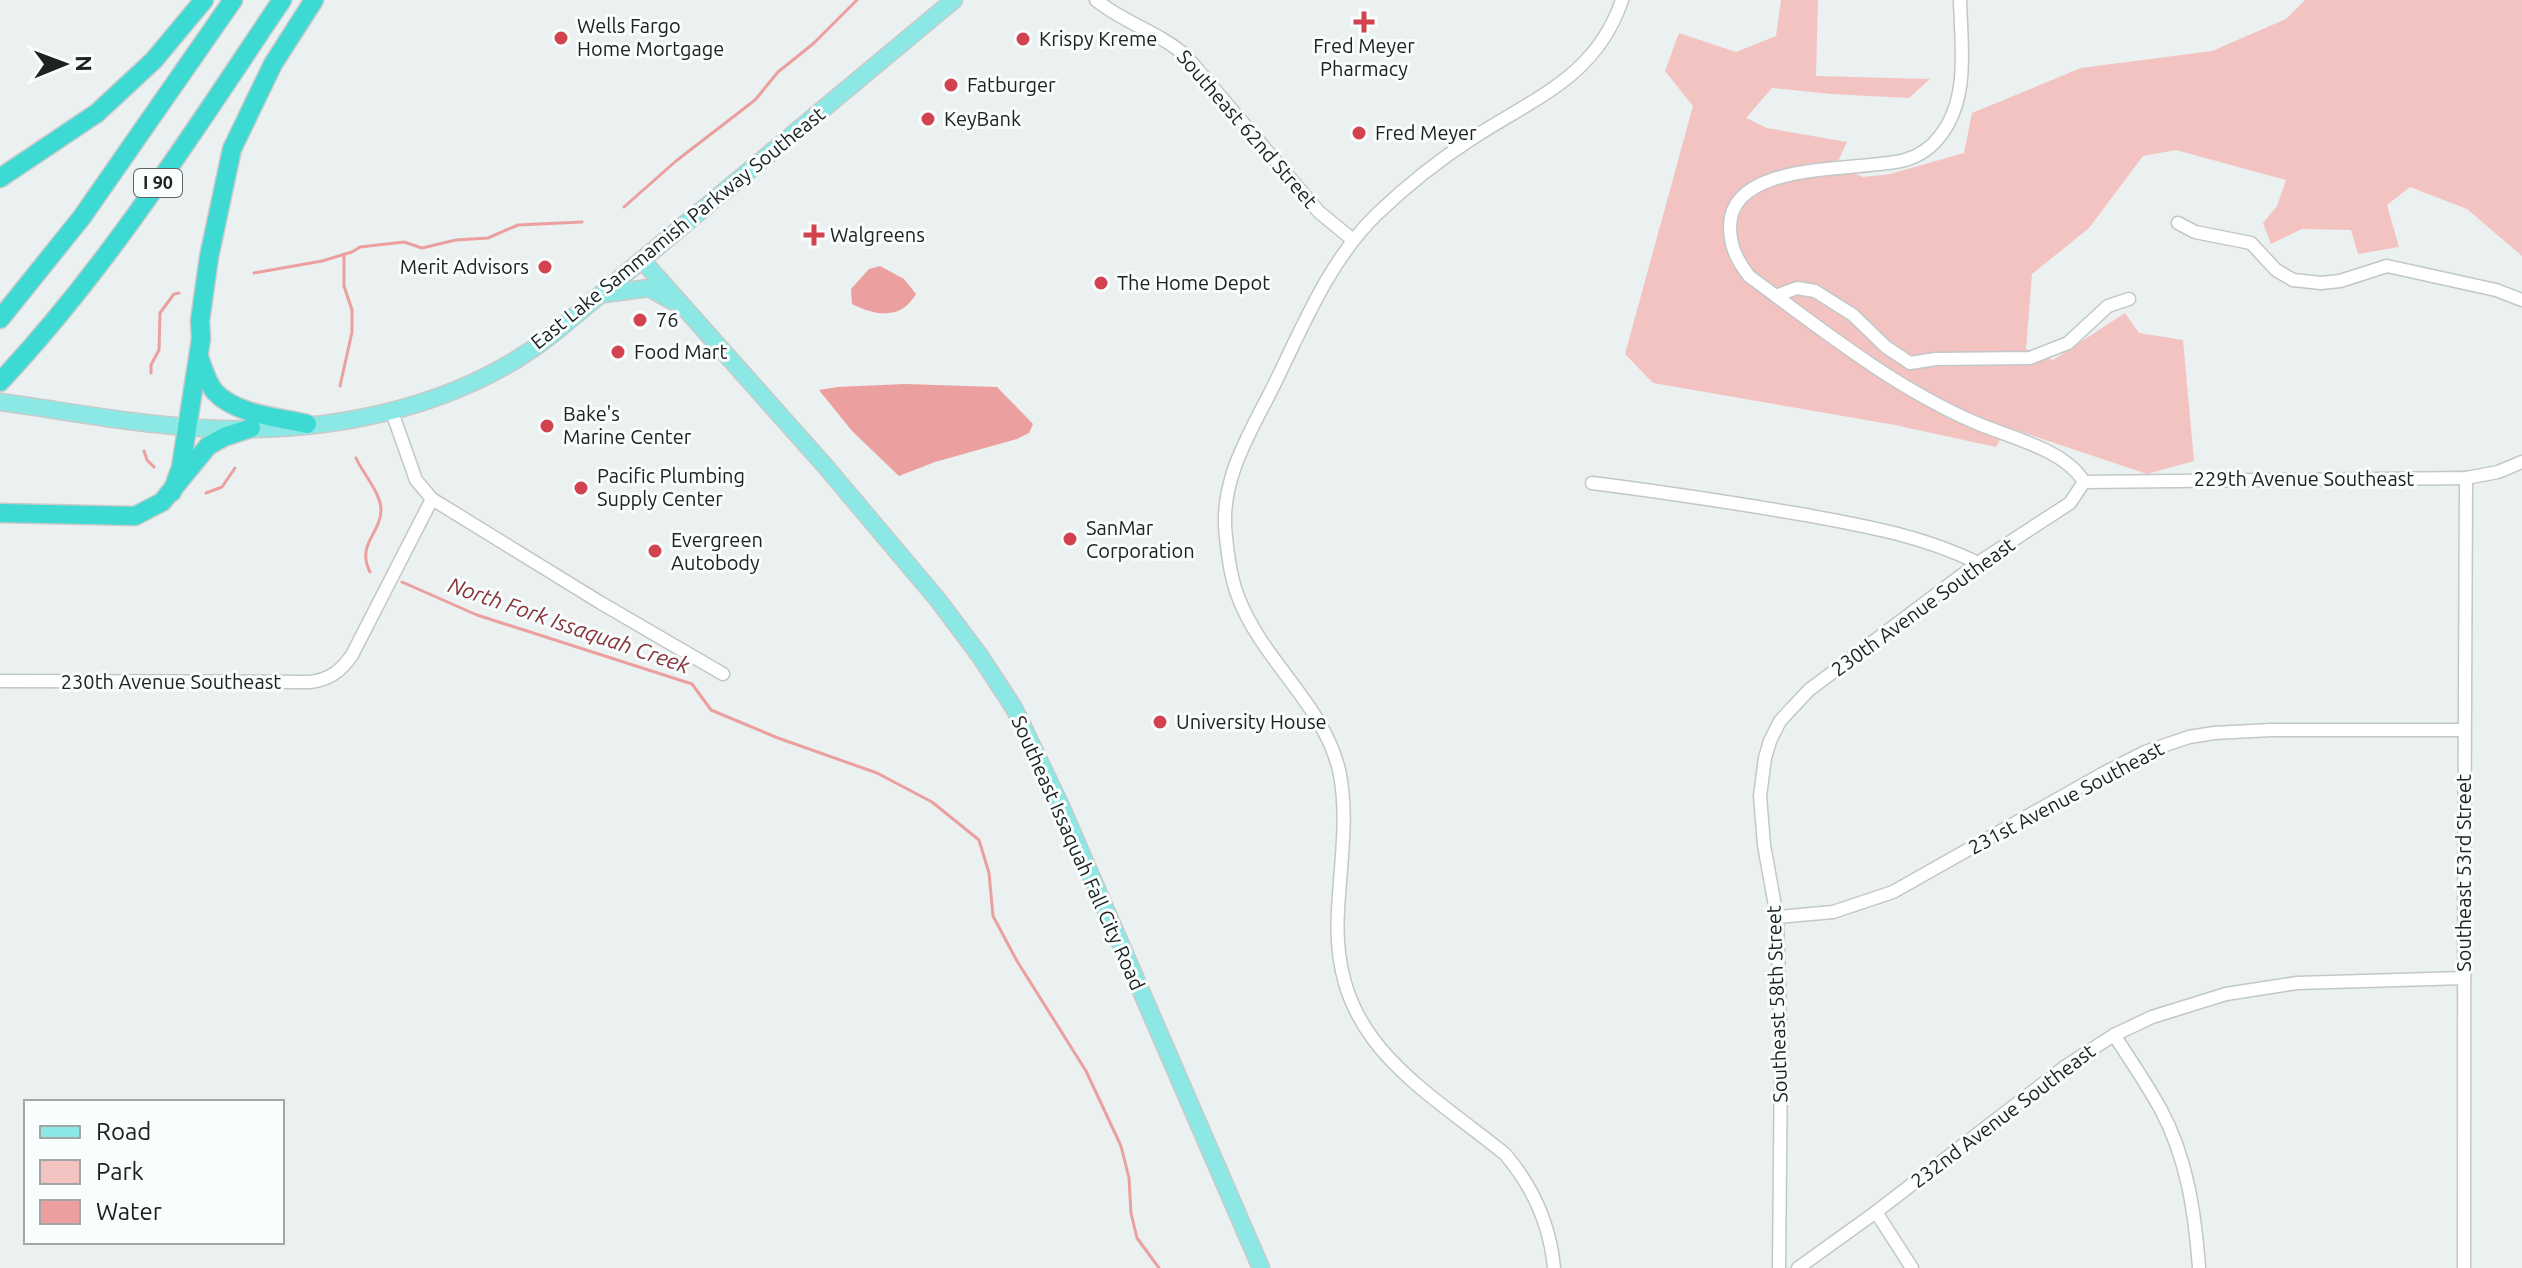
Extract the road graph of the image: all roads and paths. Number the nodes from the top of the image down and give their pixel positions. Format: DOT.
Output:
graph roads {
  1 [pos="204,0"];
  2 [pos="282,0"];
  3 [pos="314,0"];
  4 [pos="954,0"];
  5 [pos="1096,0"];
  6 [pos="1622,0"];
  7 [pos="1960,0"];
  8 [pos="228,7"];
  9 [pos="0,178"];
  10 [pos="2178,223"];
  11 [pos="1353,240"];
  12 [pos="642,260"];
  13 [pos="600,295"];
  14 [pos="1776,296"];
  15 [pos="2129,299"];
  16 [pos="2522,300"];
  17 [pos="693,317"];
  18 [pos="0,319"];
  19 [pos="200,347"];
  20 [pos="0,382"];
  21 [pos="0,402"];
  22 [pos="392,412"];
  23 [pos="307,424"];
  24 [pos="187,427"];
  25 [pos="251,428"];
  26 [pos="2522,462"];
  27 [pos="2466,478"];
  28 [pos="2084,482"];
  29 [pos="1592,483"];
  30 [pos="172,492"];
  31 [pos="432,499"];
  32 [pos="0,513"];
  33 [pos="1978,563"];
  34 [pos="723,674"];
  35 [pos="0,681"];
  36 [pos="2463,730"];
  37 [pos="1770,741"];
  38 [pos="1777,917"];
  39 [pos="2464,978"];
  40 [pos="2114,1035"];
  41 [pos="1876,1212"];
  42 [pos="1261,1268"];
  43 [pos="1554,1268"];
  44 [pos="1779,1268"];
  45 [pos="1798,1268"];
  46 [pos="1912,1268"];
  47 [pos="2199,1268"];
  48 [pos="2464,1268"];
  1 -- 9 [label="highway"];
  2 -- 20 [label="highway, I 90"];
  3 -- 19 [label="highway"];
  4 -- 12 [label="main road, East Lake Sammamish Parkway Southeast"];
  5 -- 11 [label="street, Southeast 62nd Street"];
  6 -- 11 [label="street"];
  7 -- 14 [label="street"];
  8 -- 18 [label="highway, I 90"];
  10 -- 16 [label="street"];
  11 -- 43 [label="street"];
  12 -- 13 [label="main road, East Lake Sammamish Parkway Southeast"];
  12 -- 17 [label="main road, Southeast Issaquah Fall City Road"];
  13 -- 17 [label="main road"];
  13 -- 22 [label="main road, East Lake Sammamish Parkway Southeast"];
  14 -- 15 [label="street"];
  14 -- 28 [label="street"];
  17 -- 42 [label="main road, Southeast Issaquah Fall City Road"];
  19 -- 23 [label="highway"];
  19 -- 24 [label="highway"];
  21 -- 24 [label="main road, East Lake Sammamish Parkway Southeast"];
  22 -- 23 [label="main road, East Lake Sammamish Parkway Southeast"];
  22 -- 31 [label="street"];
  23 -- 25 [label="main road, East Lake Sammamish Parkway Southeast"];
  24 -- 25 [label="main road, East Lake Sammamish Parkway Southeast"];
  24 -- 30 [label="highway"];
  25 -- 30 [label="highway"];
  26 -- 27 [label="street, 229th Avenue Southeast"];
  27 -- 28 [label="street, 229th Avenue Southeast"];
  27 -- 36 [label="street, Southeast 53rd Street"];
  28 -- 33 [label="street, 230th Avenue Southeast"];
  29 -- 33 [label="street"];
  30 -- 32 [label="highway"];
  31 -- 34 [label="street"];
  31 -- 35 [label="street, 230th Avenue Southeast"];
  33 -- 37 [label="street, 230th Avenue Southeast"];
  36 -- 38 [label="street, 231st Avenue Southeast"];
  36 -- 39 [label="street, Southeast 53rd Street"];
  37 -- 38 [label="street, Southeast 58th Street"];
  38 -- 44 [label="street, Southeast 58th Street"];
  39 -- 40 [label="street, 232nd Avenue Southeast"];
  39 -- 48 [label="street, Southeast 53rd Street"];
  40 -- 41 [label="street, 232nd Avenue Southeast"];
  40 -- 47 [label="street"];
  41 -- 45 [label="street, 232nd Avenue Southeast"];
  41 -- 46 [label="street"];
}
